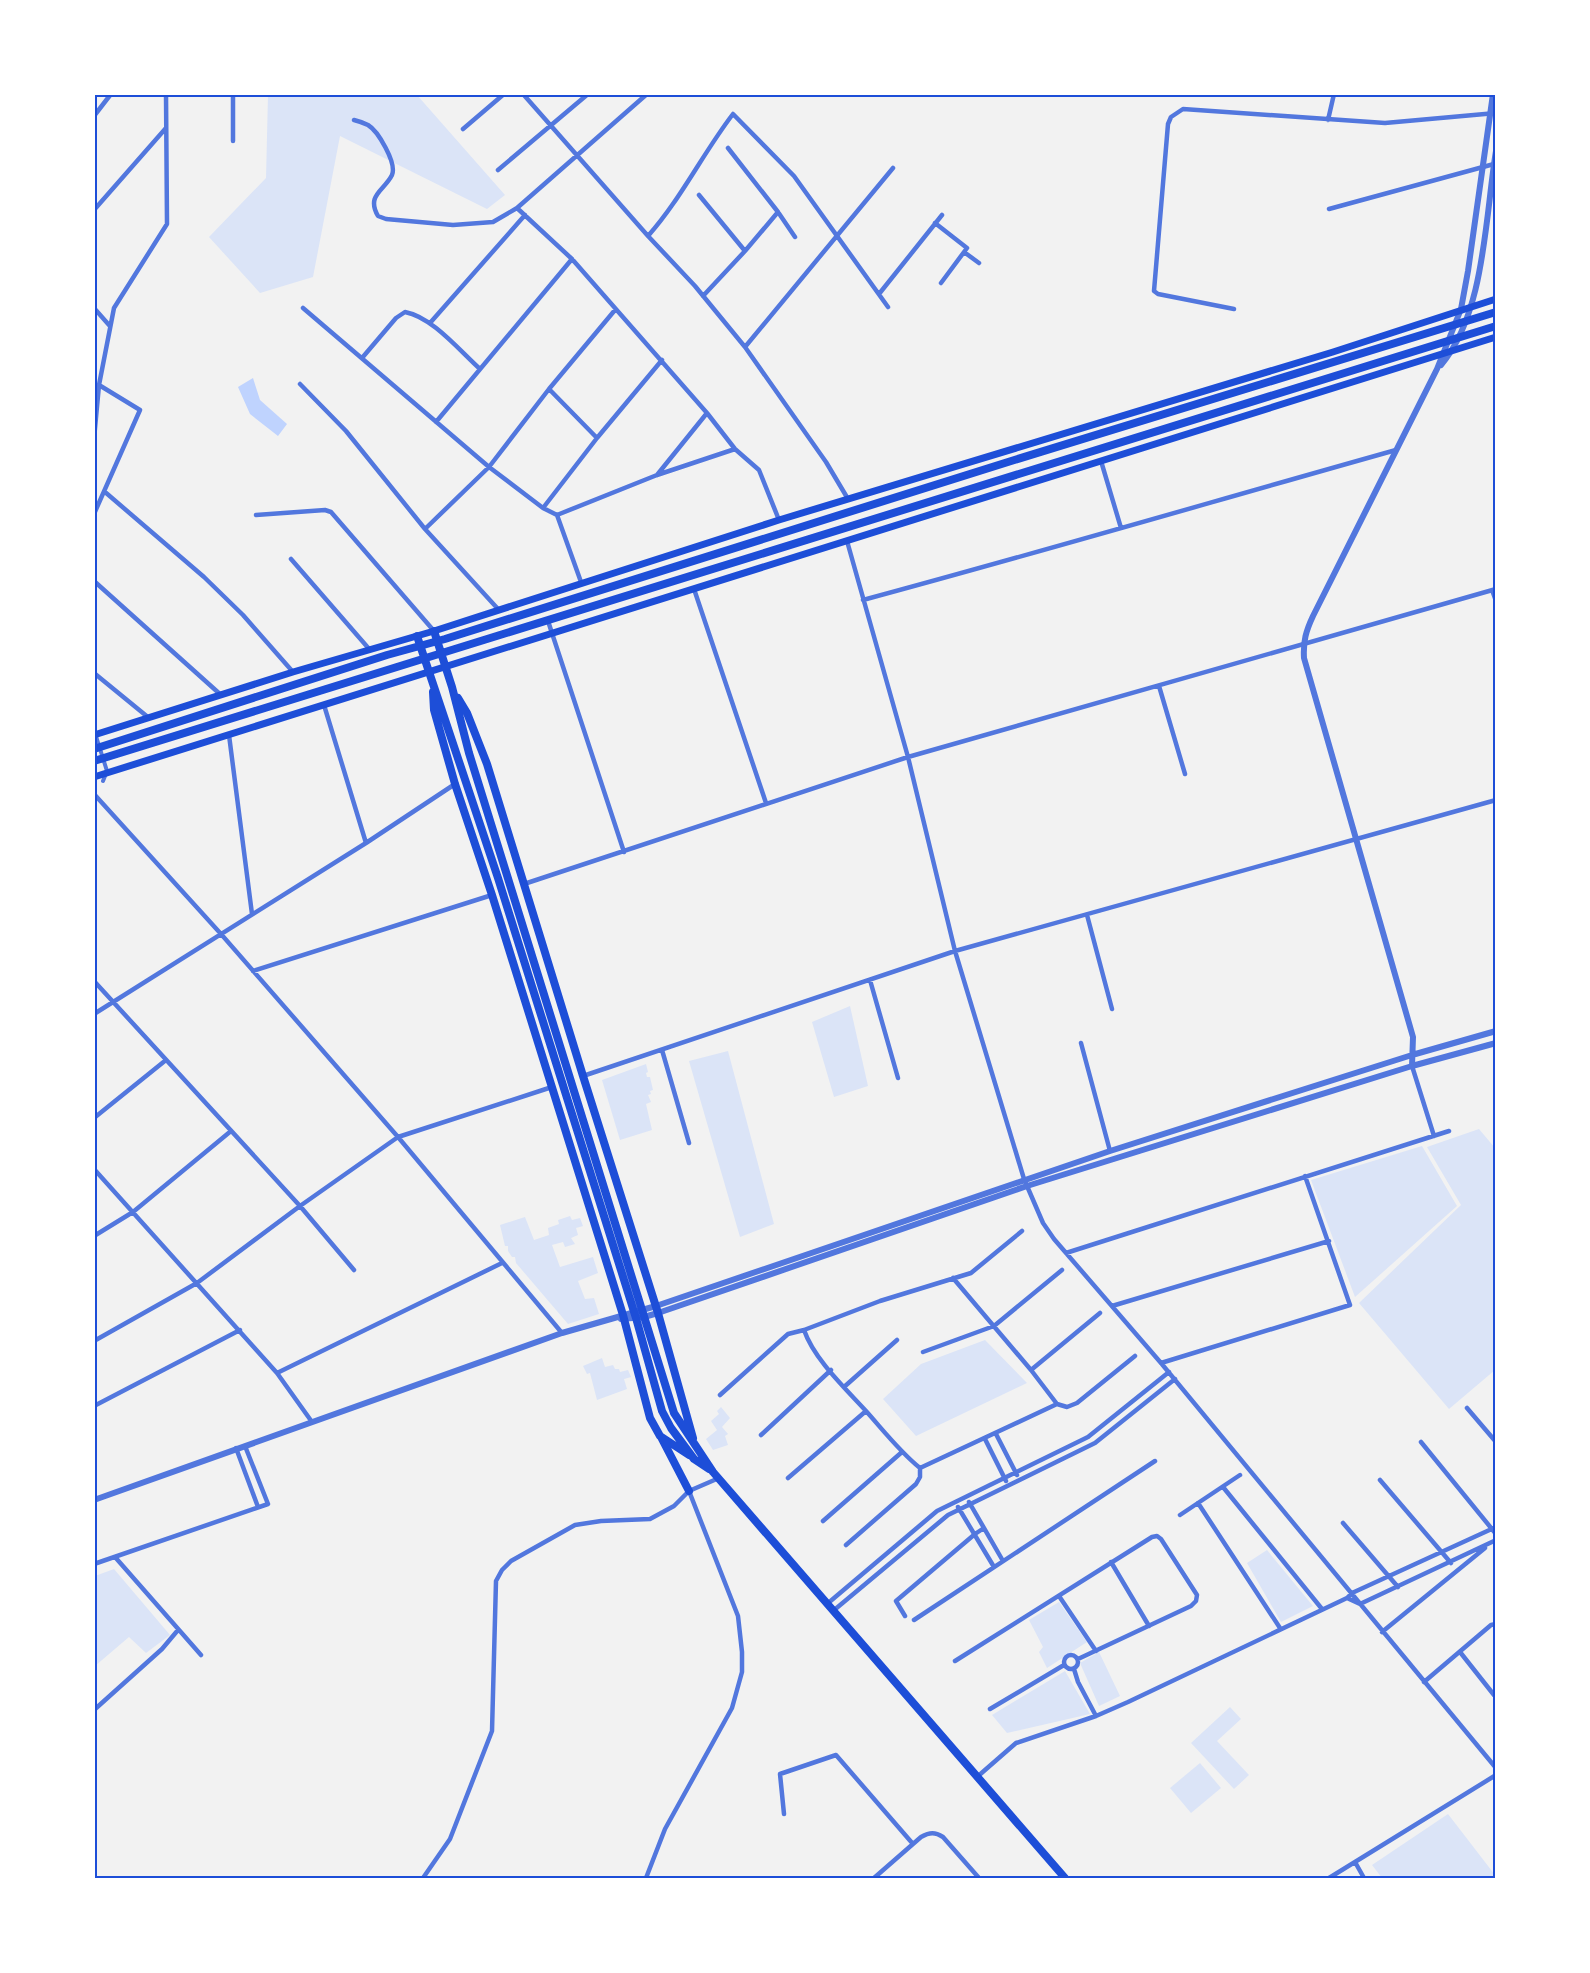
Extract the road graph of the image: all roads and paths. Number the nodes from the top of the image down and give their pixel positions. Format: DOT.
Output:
graph roads {
  1 [pos="111,94"];
  2 [pos="166,94"];
  3 [pos="233,94"];
  4 [pos="504,94"];
  5 [pos="523,94"];
  6 [pos="588,94"];
  7 [pos="647,94"];
  8 [pos="1334,94"];
  9 [pos="1493,94"];
  10 [pos="1493,113"];
  11 [pos="94,116"];
  12 [pos="354,120"];
  13 [pos="1328,120"];
  14 [pos="550,127"];
  15 [pos="166,128"];
  16 [pos="463,129"];
  17 [pos="233,141"];
  18 [pos="728,148"];
  19 [pos="1496,151"];
  20 [pos="575,155"];
  21 [pos="1494,164"];
  22 [pos="1482,167"];
  23 [pos="893,168"];
  24 [pos="498,170"];
  25 [pos="699,195"];
  26 [pos="517,208"];
  27 [pos="1329,209"];
  28 [pos="94,210"];
  29 [pos="778,212"];
  30 [pos="525,215"];
  31 [pos="942,215"];
  32 [pos="935,223"];
  33 [pos="648,236"];
  34 [pos="837,236"];
  35 [pos="795,237"];
  36 [pos="745,251"];
  37 [pos="964,252"];
  38 [pos="572,260"];
  39 [pos="979,263"];
  40 [pos="941,283"];
  41 [pos="879,294"];
  42 [pos="703,296"];
  43 [pos="1496,299"];
  44 [pos="1472,306"];
  45 [pos="888,307"];
  46 [pos="94,308"];
  47 [pos="303,308"];
  48 [pos="1234,309"];
  49 [pos="1461,309"];
  50 [pos="615,310"];
  51 [pos="1496,312"];
  52 [pos="1467,321"];
  53 [pos="430,323"];
  54 [pos="1455,324"];
  55 [pos="110,325"];
  56 [pos="1496,326"];
  57 [pos="1460,337"];
  58 [pos="1496,337"];
  59 [pos="1449,339"];
  60 [pos="745,347"];
  61 [pos="1454,350"];
  62 [pos="1444,353"];
  63 [pos="362,358"];
  64 [pos="662,360"];
  65 [pos="480,369"];
  66 [pos="1437,369"];
  67 [pos="300,384"];
  68 [pos="99,385"];
  69 [pos="549,389"];
  70 [pos="707,413"];
  71 [pos="436,422"];
  72 [pos="597,438"];
  73 [pos="94,439"];
  74 [pos="735,449"];
  75 [pos="1396,450"];
  76 [pos="1101,461"];
  77 [pos="489,467"];
  78 [pos="657,475"];
  79 [pos="105,492"];
  80 [pos="848,499"];
  81 [pos="930,501"];
  82 [pos="543,508"];
  83 [pos="94,514"];
  84 [pos="933,514"];
  85 [pos="256,515"];
  86 [pos="557,515"];
  87 [pos="779,520"];
  88 [pos="1121,528"];
  89 [pos="425,529"];
  90 [pos="848,541"];
  91 [pos="291,559"];
  92 [pos="94,581"];
  93 [pos="581,582"];
  94 [pos="693,589"];
  95 [pos="1494,590"];
  96 [pos="863,600"];
  97 [pos="1496,601"];
  98 [pos="498,609"];
  99 [pos="548,621"];
  100 [pos="434,631"];
  101 [pos="551,634"];
  102 [pos="417,636"];
  103 [pos="437,642"];
  104 [pos="1303,645"];
  105 [pos="421,646"];
  106 [pos="370,650"];
  107 [pos="441,654"];
  108 [pos="424,659"];
  109 [pos="445,668"];
  110 [pos="293,672"];
  111 [pos="94,673"];
  112 [pos="429,673"];
  113 [pos="1159,686"];
  114 [pos="433,687"];
  115 [pos="452,687"];
  116 [pos="221,695"];
  117 [pos="324,705"];
  118 [pos="148,718"];
  119 [pos="94,732"];
  120 [pos="229,735"];
  121 [pos="94,749"];
  122 [pos="908,757"];
  123 [pos="94,761"];
  124 [pos="1185,774"];
  125 [pos="94,777"];
  126 [pos="104,781"];
  127 [pos="455,784"];
  128 [pos="94,794"];
  129 [pos="1496,800"];
  130 [pos="766,803"];
  131 [pos="1356,841"];
  132 [pos="366,843"];
  133 [pos="624,852"];
  134 [pos="524,884"];
  135 [pos="492,895"];
  136 [pos="252,914"];
  137 [pos="1087,915"];
  138 [pos="221,933"];
  139 [pos="955,951"];
  140 [pos="253,970"];
  141 [pos="870,980"];
  142 [pos="94,981"];
  143 [pos="112,1002"];
  144 [pos="1112,1009"];
  145 [pos="94,1014"];
  146 [pos="1496,1031"];
  147 [pos="1081,1043"];
  148 [pos="1496,1043"];
  149 [pos="662,1050"];
  150 [pos="1412,1055"];
  151 [pos="166,1060"];
  152 [pos="1412,1066"];
  153 [pos="583,1076"];
  154 [pos="898,1078"];
  155 [pos="552,1087"];
  156 [pos="94,1118"];
  157 [pos="231,1131"];
  158 [pos="1449,1131"];
  159 [pos="1434,1136"];
  160 [pos="398,1137"];
  161 [pos="689,1143"];
  162 [pos="1110,1151"];
  163 [pos="94,1169"];
  164 [pos="1305,1176"];
  165 [pos="1024,1179"];
  166 [pos="1027,1186"];
  167 [pos="300,1206"];
  168 [pos="133,1212"];
  169 [pos="1022,1231"];
  170 [pos="94,1236"];
  171 [pos="1329,1241"];
  172 [pos="1066,1252"];
  173 [pos="502,1263"];
  174 [pos="354,1270"];
  175 [pos="1062,1270"];
  176 [pos="953,1278"];
  177 [pos="197,1283"];
  178 [pos="1112,1306"];
  179 [pos="657,1309"];
  180 [pos="1100,1313"];
  181 [pos="639,1314"];
  182 [pos="623,1317"];
  183 [pos="994,1326"];
  184 [pos="240,1330"];
  185 [pos="804,1330"];
  186 [pos="562,1333"];
  187 [pos="897,1340"];
  188 [pos="94,1341"];
  189 [pos="923,1352"];
  190 [pos="1135,1356"];
  191 [pos="1161,1363"];
  192 [pos="831,1370"];
  193 [pos="1031,1370"];
  194 [pos="1169,1372"];
  195 [pos="277,1373"];
  196 [pos="1175,1379"];
  197 [pos="844,1386"];
  198 [pos="720,1395"];
  199 [pos="1057,1404"];
  200 [pos="94,1406"];
  201 [pos="1467,1408"];
  202 [pos="866,1411"];
  203 [pos="312,1422"];
  204 [pos="996,1434"];
  205 [pos="761,1435"];
  206 [pos="660,1436"];
  207 [pos="985,1439"];
  208 [pos="695,1442"];
  209 [pos="1421,1442"];
  210 [pos="1496,1443"];
  211 [pos="245,1445"];
  212 [pos="236,1448"];
  213 [pos="903,1452"];
  214 [pos="694,1459"];
  215 [pos="1155,1461"];
  216 [pos="920,1468"];
  217 [pos="1016,1473"];
  218 [pos="716,1475"];
  219 [pos="1240,1475"];
  220 [pos="788,1478"];
  221 [pos="1005,1478"];
  222 [pos="1019,1480"];
  223 [pos="1380,1480"];
  224 [pos="1008,1486"];
  225 [pos="1223,1487"];
  226 [pos="689,1491"];
  227 [pos="966,1497"];
  228 [pos="94,1500"];
  229 [pos="955,1502"];
  230 [pos="1198,1503"];
  231 [pos="970,1504"];
  232 [pos="258,1507"];
  233 [pos="960,1509"];
  234 [pos="1180,1515"];
  235 [pos="823,1521"];
  236 [pos="1343,1523"];
  237 [pos="984,1528"];
  238 [pos="1493,1528"];
  239 [pos="975,1534"];
  240 [pos="1496,1534"];
  241 [pos="1495,1541"];
  242 [pos="846,1545"];
  243 [pos="1442,1552"];
  244 [pos="115,1557"];
  245 [pos="1003,1561"];
  246 [pos="1111,1562"];
  247 [pos="1451,1563"];
  248 [pos="94,1564"];
  249 [pos="994,1567"];
  250 [pos="1389,1576"];
  251 [pos="1398,1587"];
  252 [pos="1352,1593"];
  253 [pos="1059,1596"];
  254 [pos="1347,1598"];
  255 [pos="1360,1604"];
  256 [pos="830,1607"];
  257 [pos="1322,1609"];
  258 [pos="905,1616"];
  259 [pos="914,1620"];
  260 [pos="1496,1624"];
  261 [pos="1149,1626"];
  262 [pos="1280,1628"];
  263 [pos="178,1630"];
  264 [pos="1382,1632"];
  265 [pos="1096,1651"];
  266 [pos="1460,1652"];
  267 [pos="201,1655"];
  268 [pos="1078,1659"];
  269 [pos="955,1661"];
  270 [pos="1064,1665"];
  271 [pos="1074,1669"];
  272 [pos="1424,1682"];
  273 [pos="1494,1695"];
  274 [pos="94,1710"];
  275 [pos="990,1710"];
  276 [pos="1096,1716"];
  277 [pos="1496,1768"];
  278 [pos="1496,1775"];
  279 [pos="977,1778"];
  280 [pos="784,1814"];
  281 [pos="914,1844"];
  282 [pos="1354,1862"];
  283 [pos="423,1878"];
  284 [pos="646,1878"];
  285 [pos="874,1878"];
  286 [pos="980,1878"];
  287 [pos="1065,1878"];
  288 [pos="1329,1878"];
  289 [pos="1364,1878"];
  1 -- 11 [label="street"];
  2 -- 15 [label="street"];
  3 -- 17 [label="street"];
  4 -- 16 [label="street"];
  5 -- 14 [label="street"];
  6 -- 14 [label="street"];
  7 -- 20 [label="street"];
  8 -- 13 [label="street"];
  9 -- 10 [label="street"];
  10 -- 13 [label="street"];
  10 -- 22 [label="street"];
  12 -- 26 [label="street"];
  13 -- 48 [label="street"];
  14 -- 20 [label="street"];
  14 -- 24 [label="street"];
  15 -- 28 [label="street"];
  15 -- 55 [label="street"];
  18 -- 29 [label="street"];
  19 -- 21 [label="street"];
  20 -- 26 [label="street"];
  20 -- 33 [label="street"];
  21 -- 22 [label="street"];
  21 -- 44 [label="street"];
  22 -- 27 [label="street"];
  22 -- 49 [label="street"];
  23 -- 34 [label="street"];
  25 -- 36 [label="street"];
  26 -- 30 [label="street"];
  29 -- 35 [label="street"];
  29 -- 36 [label="street"];
  30 -- 38 [label="street"];
  30 -- 53 [label="street"];
  31 -- 32 [label="street"];
  32 -- 37 [label="street"];
  32 -- 41 [label="street"];
  33 -- 34 [label="street"];
  33 -- 42 [label="street"];
  34 -- 41 [label="street"];
  34 -- 60 [label="street"];
  36 -- 42 [label="street"];
  37 -- 39 [label="street"];
  37 -- 40 [label="street"];
  38 -- 50 [label="street"];
  38 -- 65 [label="street"];
  41 -- 45 [label="street"];
  42 -- 60 [label="street"];
  43 -- 44 [label="main road"];
  44 -- 49 [label="main road"];
  44 -- 52 [label="street"];
  46 -- 55 [label="street"];
  47 -- 63 [label="street"];
  49 -- 54 [label="street"];
  49 -- 80 [label="main road"];
  50 -- 64 [label="street"];
  50 -- 69 [label="street"];
  51 -- 52 [label="main road"];
  52 -- 54 [label="main road"];
  52 -- 57 [label="street"];
  53 -- 63 [label="street"];
  53 -- 65 [label="street"];
  54 -- 59 [label="street"];
  54 -- 103 [label="main road"];
  55 -- 68 [label="street"];
  56 -- 57 [label="main road"];
  57 -- 59 [label="main road"];
  57 -- 61 [label="street"];
  58 -- 61 [label="main road"];
  59 -- 62 [label="street"];
  59 -- 81 [label="main road"];
  60 -- 80 [label="street"];
  61 -- 62 [label="main road"];
  61 -- 66 [label="street"];
  62 -- 66 [label="street"];
  62 -- 76 [label="main road"];
  63 -- 71 [label="street"];
  64 -- 70 [label="street"];
  64 -- 72 [label="street"];
  65 -- 71 [label="street"];
  66 -- 75 [label="street"];
  67 -- 89 [label="street"];
  68 -- 73 [label="street"];
  68 -- 79 [label="street"];
  69 -- 72 [label="street"];
  69 -- 77 [label="street"];
  70 -- 74 [label="street"];
  70 -- 78 [label="street"];
  71 -- 77 [label="street"];
  72 -- 82 [label="street"];
  74 -- 78 [label="street"];
  74 -- 87 [label="street"];
  75 -- 88 [label="street"];
  75 -- 104 [label="street"];
  76 -- 84 [label="main road"];
  76 -- 88 [label="street"];
  77 -- 82 [label="street"];
  77 -- 89 [label="street"];
  78 -- 86 [label="street"];
  79 -- 83 [label="street"];
  79 -- 110 [label="street"];
  80 -- 87 [label="main road"];
  81 -- 84 [label="main road"];
  81 -- 99 [label="main road"];
  82 -- 86 [label="street"];
  84 -- 90 [label="main road"];
  85 -- 100 [label="street"];
  86 -- 93 [label="street"];
  87 -- 93 [label="main road"];
  88 -- 96 [label="street"];
  89 -- 98 [label="street"];
  90 -- 94 [label="main road"];
  90 -- 96 [label="street"];
  91 -- 106 [label="street"];
  92 -- 116 [label="street"];
  93 -- 98 [label="main road"];
  94 -- 101 [label="main road"];
  94 -- 130 [label="street"];
  95 -- 97 [label="street"];
  95 -- 104 [label="street"];
  96 -- 122 [label="street"];
  98 -- 100 [label="main road"];
  99 -- 101 [label="street"];
  99 -- 107 [label="main road"];
  100 -- 102 [label="main road"];
  100 -- 103 [label="main road"];
  101 -- 109 [label="main road"];
  101 -- 133 [label="street"];
  102 -- 105 [label="main road"];
  102 -- 106 [label="main road"];
  103 -- 105 [label="main road"];
  103 -- 107 [label="main road"];
  104 -- 113 [label="street"];
  104 -- 131 [label="street"];
  105 -- 108 [label="main road"];
  105 -- 121 [label="main road"];
  106 -- 110 [label="main road"];
  107 -- 108 [label="main road"];
  107 -- 109 [label="main road"];
  108 -- 112 [label="main road"];
  108 -- 123 [label="main road"];
  109 -- 112 [label="main road"];
  109 -- 115 [label="main road"];
  110 -- 116 [label="main road"];
  111 -- 118 [label="street"];
  112 -- 114 [label="main road"];
  112 -- 117 [label="main road"];
  113 -- 122 [label="street"];
  113 -- 124 [label="street"];
  114 -- 127 [label="main road"];
  114 -- 181 [label="main road"];
  115 -- 134 [label="main road"];
  115 -- 181 [label="main road"];
  116 -- 118 [label="main road"];
  117 -- 120 [label="main road"];
  117 -- 132 [label="street"];
  118 -- 119 [label="main road"];
  119 -- 126 [label="street"];
  120 -- 125 [label="main road"];
  120 -- 136 [label="street"];
  122 -- 130 [label="street"];
  122 -- 139 [label="street"];
  127 -- 132 [label="street"];
  127 -- 135 [label="main road"];
  128 -- 138 [label="street"];
  129 -- 131 [label="street"];
  130 -- 133 [label="street"];
  131 -- 137 [label="street"];
  131 -- 150 [label="street"];
  132 -- 136 [label="street"];
  133 -- 134 [label="street"];
  134 -- 153 [label="main road"];
  135 -- 140 [label="street"];
  135 -- 155 [label="main road"];
  136 -- 138 [label="street"];
  137 -- 139 [label="street"];
  137 -- 144 [label="street"];
  138 -- 140 [label="street"];
  138 -- 143 [label="street"];
  139 -- 141 [label="street"];
  139 -- 165 [label="street"];
  140 -- 160 [label="street"];
  141 -- 149 [label="street"];
  141 -- 154 [label="street"];
  142 -- 143 [label="street"];
  143 -- 145 [label="street"];
  143 -- 151 [label="street"];
  146 -- 150 [label="street"];
  147 -- 162 [label="street"];
  148 -- 152 [label="street"];
  149 -- 153 [label="street"];
  149 -- 161 [label="street"];
  150 -- 152 [label="street"];
  150 -- 162 [label="street"];
  151 -- 156 [label="street"];
  151 -- 157 [label="street"];
  152 -- 159 [label="street"];
  152 -- 166 [label="street"];
  153 -- 179 [label="main road"];
  155 -- 160 [label="street"];
  155 -- 182 [label="main road"];
  157 -- 167 [label="street"];
  157 -- 168 [label="street"];
  158 -- 159 [label="street"];
  159 -- 164 [label="street"];
  160 -- 167 [label="street"];
  160 -- 173 [label="street"];
  162 -- 165 [label="street"];
  163 -- 168 [label="street"];
  164 -- 171 [label="street"];
  164 -- 172 [label="street"];
  165 -- 166 [label="street"];
  165 -- 179 [label="street"];
  166 -- 172 [label="street"];
  166 -- 179 [label="street"];
  167 -- 174 [label="street"];
  167 -- 177 [label="street"];
  168 -- 170 [label="street"];
  168 -- 177 [label="street"];
  169 -- 176 [label="street"];
  171 -- 178 [label="street"];
  171 -- 191 [label="street"];
  172 -- 178 [label="street"];
  173 -- 186 [label="street"];
  173 -- 195 [label="street"];
  175 -- 183 [label="street"];
  176 -- 183 [label="street"];
  176 -- 185 [label="street"];
  177 -- 184 [label="street"];
  177 -- 188 [label="street"];
  178 -- 191 [label="street"];
  179 -- 181 [label="street"];
  179 -- 208 [label="main road"];
  180 -- 193 [label="street"];
  181 -- 182 [label="street"];
  181 -- 208 [label="main road"];
  181 -- 214 [label="main road"];
  182 -- 186 [label="street"];
  182 -- 206 [label="main road"];
  183 -- 189 [label="street"];
  183 -- 193 [label="street"];
  184 -- 195 [label="street"];
  184 -- 200 [label="street"];
  185 -- 192 [label="street"];
  185 -- 198 [label="street"];
  186 -- 203 [label="street"];
  187 -- 197 [label="street"];
  190 -- 199 [label="street"];
  191 -- 194 [label="street"];
  192 -- 197 [label="street"];
  192 -- 205 [label="street"];
  193 -- 199 [label="street"];
  194 -- 196 [label="street"];
  194 -- 217 [label="street"];
  195 -- 203 [label="street"];
  196 -- 222 [label="street"];
  196 -- 252 [label="street"];
  197 -- 202 [label="street"];
  199 -- 204 [label="street"];
  201 -- 210 [label="street"];
  202 -- 213 [label="street"];
  202 -- 220 [label="street"];
  203 -- 211 [label="street"];
  204 -- 207 [label="street"];
  204 -- 217 [label="street"];
  206 -- 214 [label="main road"];
  206 -- 226 [label="main road"];
  207 -- 216 [label="street"];
  207 -- 221 [label="street"];
  208 -- 218 [label="main road"];
  209 -- 238 [label="street"];
  211 -- 212 [label="street"];
  211 -- 232 [label="street"];
  212 -- 228 [label="street"];
  212 -- 232 [label="street"];
  213 -- 216 [label="street"];
  213 -- 235 [label="street"];
  214 -- 218 [label="main road"];
  215 -- 245 [label="street"];
  216 -- 242 [label="street"];
  217 -- 221 [label="street"];
  217 -- 222 [label="street"];
  218 -- 226 [label="street"];
  218 -- 256 [label="main road"];
  219 -- 225 [label="street"];
  221 -- 224 [label="street"];
  221 -- 227 [label="street"];
  222 -- 224 [label="street"];
  223 -- 243 [label="street"];
  224 -- 231 [label="street"];
  225 -- 230 [label="street"];
  225 -- 257 [label="street"];
  226 -- 283 [label="street"];
  226 -- 284 [label="street"];
  227 -- 229 [label="street"];
  227 -- 231 [label="street"];
  229 -- 233 [label="street"];
  229 -- 256 [label="street"];
  230 -- 234 [label="street"];
  230 -- 262 [label="street"];
  231 -- 233 [label="street"];
  231 -- 237 [label="street"];
  232 -- 244 [label="street"];
  233 -- 239 [label="street"];
  233 -- 256 [label="street"];
  236 -- 250 [label="street"];
  237 -- 239 [label="street"];
  237 -- 245 [label="street"];
  238 -- 240 [label="street"];
  238 -- 243 [label="street"];
  239 -- 249 [label="street"];
  239 -- 258 [label="street"];
  241 -- 247 [label="street"];
  241 -- 264 [label="street"];
  243 -- 247 [label="street"];
  243 -- 250 [label="street"];
  244 -- 248 [label="street"];
  244 -- 263 [label="street"];
  245 -- 249 [label="street"];
  246 -- 253 [label="street"];
  246 -- 261 [label="street"];
  246 -- 261 [label="street"];
  247 -- 251 [label="street"];
  249 -- 259 [label="street"];
  250 -- 251 [label="street"];
  250 -- 252 [label="street"];
  251 -- 255 [label="street"];
  252 -- 254 [label="street"];
  252 -- 255 [label="street"];
  253 -- 265 [label="street"];
  253 -- 269 [label="street"];
  254 -- 255 [label="street"];
  254 -- 257 [label="street"];
  255 -- 264 [label="street"];
  256 -- 279 [label="main road"];
  257 -- 262 [label="street"];
  260 -- 266 [label="street"];
  261 -- 265 [label="street"];
  262 -- 276 [label="street"];
  263 -- 267 [label="street"];
  263 -- 274 [label="street"];
  264 -- 272 [label="street"];
  265 -- 268 [label="street"];
  266 -- 272 [label="street"];
  266 -- 273 [label="street"];
  268 -- 270 [label="street"];
  268 -- 271 [label="street"];
  270 -- 271 [label="street"];
  270 -- 275 [label="street"];
  271 -- 276 [label="street"];
  272 -- 277 [label="street"];
  276 -- 279 [label="street"];
  278 -- 282 [label="street"];
  279 -- 287 [label="main road"];
  280 -- 281 [label="street"];
  281 -- 285 [label="street"];
  281 -- 286 [label="street"];
  282 -- 288 [label="street"];
  282 -- 289 [label="street"];
}
